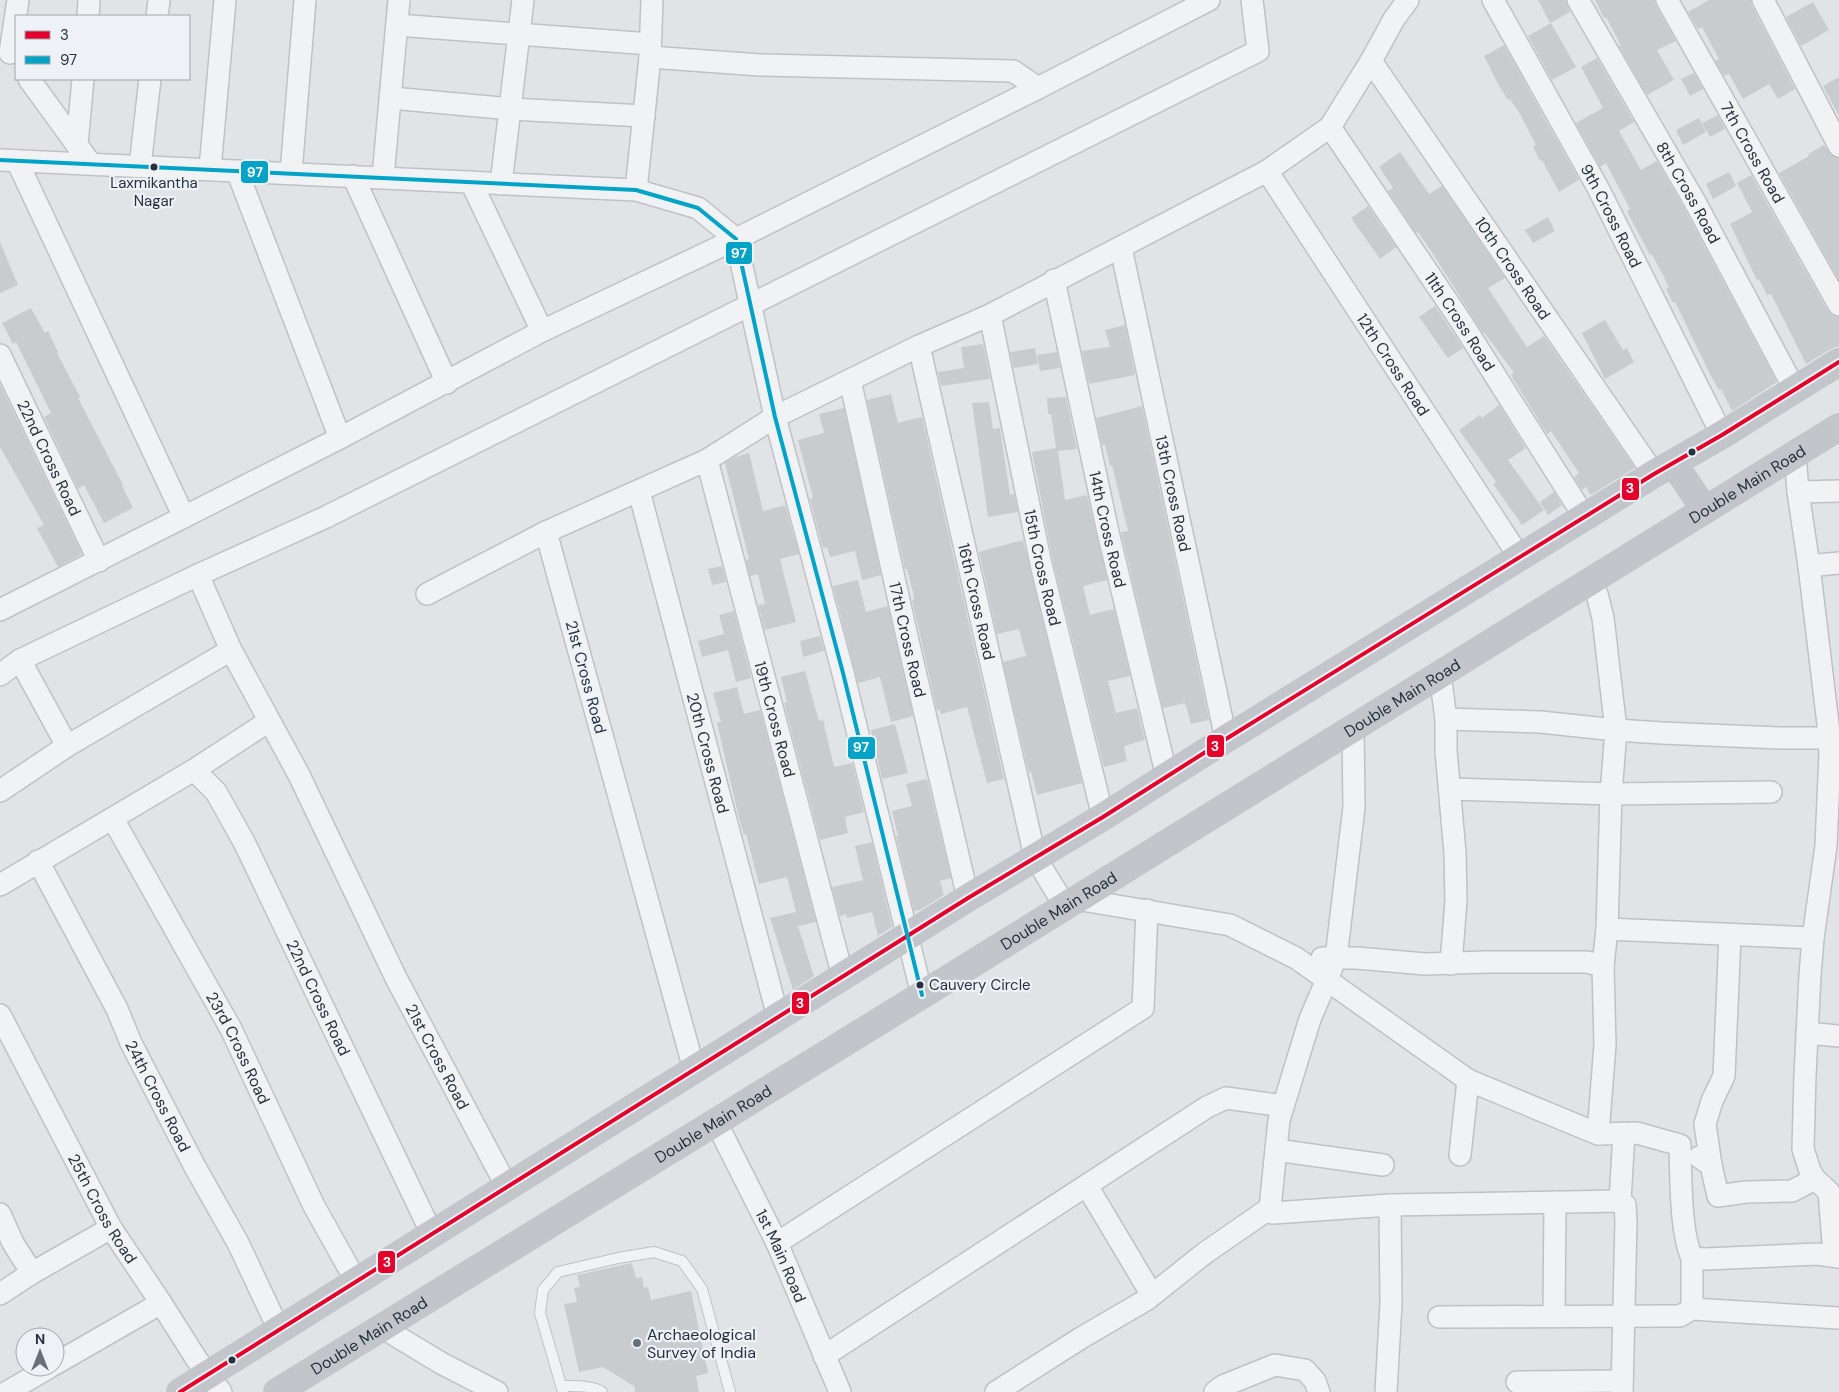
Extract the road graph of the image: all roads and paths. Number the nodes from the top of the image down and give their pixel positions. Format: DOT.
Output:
graph roads {
  1 [pos="18,0"];
  2 [pos="90,0"];
  3 [pos="158,0"];
  4 [pos="226,0"];
  5 [pos="305,0"];
  6 [pos="399,0"];
  7 [pos="523,0"];
  8 [pos="652,0"];
  9 [pos="1209,0"];
  10 [pos="1252,0"];
  11 [pos="1408,0"];
  12 [pos="1493,0"];
  13 [pos="1578,0"];
  14 [pos="1667,0"];
  15 [pos="1763,0"];
  16 [pos="15,15"];
  17 [pos="88,15"];
  18 [pos="157,15"];
  19 [pos="15,17"];
  20 [pos="397,25"];
  21 [pos="520,35"];
  22 [pos="650,51"];
  23 [pos="9,52"];
  24 [pos="1371,61"];
  25 [pos="30,80"];
  26 [pos="83,80"];
  27 [pos="150,80"];
  28 [pos="1038,88"];
  29 [pos="391,98"];
  30 [pos="511,109"];
  31 [pos="644,116"];
  32 [pos="1330,128"];
  33 [pos="77,144"];
  34 [pos="1839,146"];
  35 [pos="9,160"];
  36 [pos="90,163"];
  37 [pos="140,166"];
  38 [pos="210,169"];
  39 [pos="236,172"];
  40 [pos="1267,172"];
  41 [pos="291,173"];
  42 [pos="353,176"];
  43 [pos="383,178"];
  44 [pos="471,182"];
  45 [pos="501,184"];
  46 [pos="636,190"];
  47 [pos="736,239"];
  48 [pos="1121,248"];
  49 [pos="1054,280"];
  50 [pos="1839,305"];
  51 [pos="750,306"];
  52 [pos="990,315"];
  53 [pos="542,331"];
  54 [pos="919,346"];
  55 [pos="0,355"];
  56 [pos="1839,362"];
  57 [pos="850,380"];
  58 [pos="447,383"];
  59 [pos="1795,390"];
  60 [pos="775,417"];
  61 [pos="1839,427"];
  62 [pos="1722,435"];
  63 [pos="340,438"];
  64 [pos="1795,454"];
  65 [pos="707,460"];
  66 [pos="1664,469"];
  67 [pos="639,490"];
  68 [pos="1839,491"];
  69 [pos="1798,492"];
  70 [pos="1704,510"];
  71 [pos="184,517"];
  72 [pos="1586,518"];
  73 [pos="546,532"];
  74 [pos="1520,558"];
  75 [pos="99,561"];
  76 [pos="1839,562"];
  77 [pos="1809,566"];
  78 [pos="198,576"];
  79 [pos="1587,583"];
  80 [pos="427,594"];
  81 [pos="0,610"];
  82 [pos="231,650"];
  83 [pos="20,660"];
  84 [pos="0,674"];
  85 [pos="1440,674"];
  86 [pos="1446,719"];
  87 [pos="269,721"];
  88 [pos="1353,728"];
  89 [pos="1616,730"];
  90 [pos="1829,738"];
  91 [pos="1226,739"];
  92 [pos="67,746"];
  93 [pos="194,770"];
  94 [pos="1167,777"];
  95 [pos="1834,777"];
  96 [pos="1450,789"];
  97 [pos="0,791"];
  98 [pos="1771,792"];
  99 [pos="1611,794"];
  100 [pos="1103,817"];
  101 [pos="113,819"];
  102 [pos="1035,857"];
  103 [pos="38,861"];
  104 [pos="1831,875"];
  105 [pos="0,885"];
  106 [pos="968,898"];
  107 [pos="1071,902"];
  108 [pos="1147,910"];
  109 [pos="1607,929"];
  110 [pos="1730,935"];
  111 [pos="908,937"];
  112 [pos="1813,938"];
  113 [pos="1296,958"];
  114 [pos="1336,958"];
  115 [pos="1451,964"];
  116 [pos="1603,966"];
  117 [pos="844,976"];
  118 [pos="1325,980"];
  119 [pos="922,995"];
  120 [pos="0,1015"];
  121 [pos="778,1017"];
  122 [pos="1807,1034"];
  123 [pos="1839,1036"];
  124 [pos="694,1069"];
  125 [pos="1468,1080"];
  126 [pos="1283,1106"];
  127 [pos="716,1122"];
  128 [pos="1624,1133"];
  129 [pos="1598,1134"];
  130 [pos="1680,1145"];
  131 [pos="1276,1150"];
  132 [pos="1460,1156"];
  133 [pos="1383,1165"];
  134 [pos="1711,1165"];
  135 [pos="1815,1179"];
  136 [pos="507,1186"];
  137 [pos="1087,1186"];
  138 [pos="1620,1201"];
  139 [pos="1555,1202"];
  140 [pos="1390,1205"];
  141 [pos="1270,1208"];
  142 [pos="0,1216"];
  143 [pos="111,1228"];
  144 [pos="432,1234"];
  145 [pos="777,1244"];
  146 [pos="1836,1256"];
  147 [pos="1692,1258"];
  148 [pos="32,1273"];
  149 [pos="356,1281"];
  150 [pos="0,1294"];
  151 [pos="1152,1295"];
  152 [pos="161,1302"];
  153 [pos="1692,1310"];
  154 [pos="1554,1316"];
  155 [pos="1439,1317"];
  156 [pos="1623,1317"];
  157 [pos="1839,1318"];
  158 [pos="383,1328"];
  159 [pos="279,1330"];
  160 [pos="824,1356"];
  161 [pos="65,1358"];
  162 [pos="33,1377"];
  163 [pos="1517,1382"];
  164 [pos="215,1383"];
  165 [pos="1622,1387"];
  166 [pos="562,1389"];
  167 [pos="7,1392"];
  168 [pos="180,1392"];
  169 [pos="277,1392"];
  170 [pos="496,1392"];
  171 [pos="602,1392"];
  172 [pos="730,1392"];
  173 [pos="840,1392"];
  174 [pos="996,1392"];
  175 [pos="1215,1392"];
  176 [pos="1319,1392"];
  177 [pos="1386,1392"];
  1 -- 16 [label="street"];
  2 -- 17 [label="street"];
  3 -- 18 [label="street"];
  4 -- 38 [label="street"];
  5 -- 41 [label="street"];
  6 -- 20 [label="street"];
  7 -- 21 [label="street"];
  8 -- 22 [label="street"];
  9 -- 28 [label="street"];
  10 -- 51 [label="street"];
  11 -- 24 [label="street"];
  12 -- 62 [label="street, 9th Cross Road"];
  13 -- 59 [label="street, 8th Cross Road"];
  14 -- 50 [label="street, 7th Cross Road"];
  15 -- 34 [label="street"];
  19 -- 23 [label="street"];
  20 -- 21 [label="street"];
  20 -- 29 [label="street"];
  21 -- 22 [label="street"];
  21 -- 30 [label="street"];
  22 -- 28 [label="street"];
  22 -- 31 [label="street"];
  24 -- 32 [label="street"];
  24 -- 66 [label="street, 10th Cross Road"];
  25 -- 33 [label="street"];
  26 -- 33 [label="street"];
  27 -- 37 [label="street"];
  28 -- 47 [label="street"];
  29 -- 30 [label="street"];
  29 -- 43 [label="street"];
  30 -- 31 [label="street"];
  30 -- 45 [label="street"];
  31 -- 46 [label="street"];
  32 -- 40 [label="street"];
  32 -- 72 [label="street, 11th Cross Road"];
  33 -- 36 [label="street"];
  35 -- 36 [label="street"];
  35 -- 71 [label="street"];
  36 -- 37 [label="street"];
  37 -- 38 [label="street"];
  38 -- 39 [label="street"];
  39 -- 41 [label="street"];
  39 -- 63 [label="street"];
  40 -- 48 [label="street"];
  40 -- 74 [label="street, 12th Cross Road"];
  41 -- 42 [label="street"];
  42 -- 43 [label="street"];
  42 -- 58 [label="street"];
  43 -- 44 [label="street"];
  44 -- 45 [label="street"];
  44 -- 53 [label="street"];
  45 -- 46 [label="street"];
  46 -- 47 [label="street"];
  47 -- 51 [label="street"];
  47 -- 53 [label="street"];
  48 -- 49 [label="street"];
  48 -- 91 [label="street, 13th Cross Road"];
  49 -- 52 [label="street"];
  49 -- 94 [label="street, 14th Cross Road"];
  51 -- 60 [label="street"];
  51 -- 78 [label="street"];
  52 -- 54 [label="street"];
  52 -- 100 [label="street, 15th Cross Road"];
  53 -- 58 [label="street"];
  54 -- 57 [label="street"];
  54 -- 102 [label="street, 16th Cross Road"];
  55 -- 75 [label="street, 22nd Cross Road"];
  56 -- 59 [label="street"];
  57 -- 60 [label="street"];
  57 -- 106 [label="street, 17th Cross Road"];
  58 -- 63 [label="street"];
  59 -- 62 [label="street"];
  60 -- 65 [label="street"];
  60 -- 111 [label="street"];
  61 -- 64 [label="street, Double Main Road"];
  62 -- 66 [label="street"];
  63 -- 71 [label="street"];
  64 -- 69 [label="street"];
  64 -- 70 [label="street, Double Main Road"];
  65 -- 67 [label="street"];
  65 -- 117 [label="street, 19th Cross Road"];
  66 -- 70 [label="street"];
  66 -- 72 [label="street"];
  67 -- 73 [label="street"];
  67 -- 121 [label="street, 20th Cross Road"];
  68 -- 69 [label="street"];
  69 -- 77 [label="street"];
  70 -- 79 [label="street, Double Main Road"];
  71 -- 75 [label="street"];
  72 -- 74 [label="street"];
  73 -- 80 [label="street"];
  73 -- 124 [label="street, 21st Cross Road"];
  74 -- 91 [label="street"];
  75 -- 81 [label="street"];
  76 -- 77 [label="street"];
  77 -- 90 [label="street"];
  78 -- 82 [label="street, 21st Cross Road"];
  78 -- 83 [label="street"];
  79 -- 85 [label="street, Double Main Road"];
  79 -- 89 [label="street"];
  82 -- 87 [label="street, 21st Cross Road"];
  82 -- 92 [label="street"];
  83 -- 84 [label="street"];
  83 -- 92 [label="street"];
  85 -- 86 [label="street"];
  85 -- 88 [label="street, Double Main Road"];
  86 -- 89 [label="street"];
  86 -- 96 [label="street"];
  87 -- 93 [label="street"];
  87 -- 136 [label="street, 21st Cross Road"];
  88 -- 107 [label="street, Double Main Road"];
  88 -- 114 [label="street"];
  89 -- 90 [label="street"];
  89 -- 99 [label="street"];
  90 -- 95 [label="street"];
  91 -- 94 [label="street"];
  92 -- 97 [label="street"];
  93 -- 101 [label="street"];
  93 -- 144 [label="street, 22nd Cross Road"];
  94 -- 100 [label="street"];
  95 -- 104 [label="street"];
  96 -- 99 [label="street"];
  96 -- 115 [label="street"];
  98 -- 99 [label="street"];
  99 -- 109 [label="street"];
  100 -- 102 [label="street"];
  101 -- 103 [label="street"];
  101 -- 149 [label="street, 23rd Cross Road"];
  102 -- 106 [label="street"];
  102 -- 107 [label="street, 16th Cross Road"];
  103 -- 105 [label="street"];
  103 -- 159 [label="street, 24th Cross Road"];
  104 -- 112 [label="street"];
  106 -- 111 [label="street"];
  107 -- 108 [label="street"];
  107 -- 119 [label="street, Double Main Road"];
  108 -- 113 [label="street"];
  108 -- 145 [label="street"];
  109 -- 110 [label="street"];
  109 -- 116 [label="street"];
  110 -- 112 [label="street"];
  110 -- 134 [label="street"];
  111 -- 117 [label="street"];
  111 -- 119 [label="street"];
  112 -- 122 [label="street"];
  113 -- 114 [label="street"];
  113 -- 118 [label="street"];
  114 -- 115 [label="street"];
  114 -- 118 [label="street"];
  115 -- 116 [label="street"];
  116 -- 129 [label="street"];
  117 -- 121 [label="street"];
  118 -- 125 [label="street"];
  118 -- 126 [label="street"];
  119 -- 127 [label="street, Double Main Road"];
  120 -- 143 [label="street, 25th Cross Road"];
  121 -- 124 [label="street"];
  122 -- 123 [label="street"];
  122 -- 135 [label="street"];
  124 -- 136 [label="street"];
  125 -- 129 [label="street"];
  125 -- 132 [label="street"];
  126 -- 131 [label="street"];
  126 -- 137 [label="street"];
  127 -- 145 [label="street, 1st Main Road"];
  127 -- 158 [label="street, Double Main Road"];
  128 -- 129 [label="street"];
  128 -- 130 [label="street"];
  128 -- 138 [label="street"];
  130 -- 134 [label="street"];
  130 -- 147 [label="street"];
  131 -- 133 [label="street"];
  131 -- 141 [label="street"];
  134 -- 135 [label="street"];
  135 -- 146 [label="street"];
  136 -- 144 [label="street"];
  137 -- 151 [label="street"];
  137 -- 160 [label="street"];
  138 -- 139 [label="street"];
  138 -- 156 [label="street"];
  139 -- 140 [label="street"];
  139 -- 154 [label="street"];
  140 -- 141 [label="street"];
  140 -- 177 [label="street"];
  141 -- 151 [label="street"];
  142 -- 148 [label="street"];
  143 -- 148 [label="street"];
  143 -- 152 [label="street, 25th Cross Road"];
  144 -- 149 [label="street"];
  145 -- 160 [label="street, 1st Main Road"];
  146 -- 147 [label="street"];
  147 -- 153 [label="street"];
  148 -- 150 [label="street"];
  149 -- 159 [label="street"];
  151 -- 174 [label="street"];
  152 -- 161 [label="street"];
  152 -- 164 [label="street, 25th Cross Road"];
  153 -- 156 [label="street"];
  153 -- 157 [label="street"];
  154 -- 155 [label="street"];
  154 -- 156 [label="street"];
  156 -- 165 [label="street"];
  158 -- 169 [label="street, Double Main Road"];
  158 -- 170 [label="street"];
  159 -- 164 [label="street"];
  160 -- 173 [label="street, 1st Main Road"];
  162 -- 167 [label="street"];
  163 -- 165 [label="street"];
  164 -- 168 [label="street"];
  166 -- 171 [label="lane"];
  166 -- 172 [label="lane"];
  175 -- 176 [label="street"];
}
